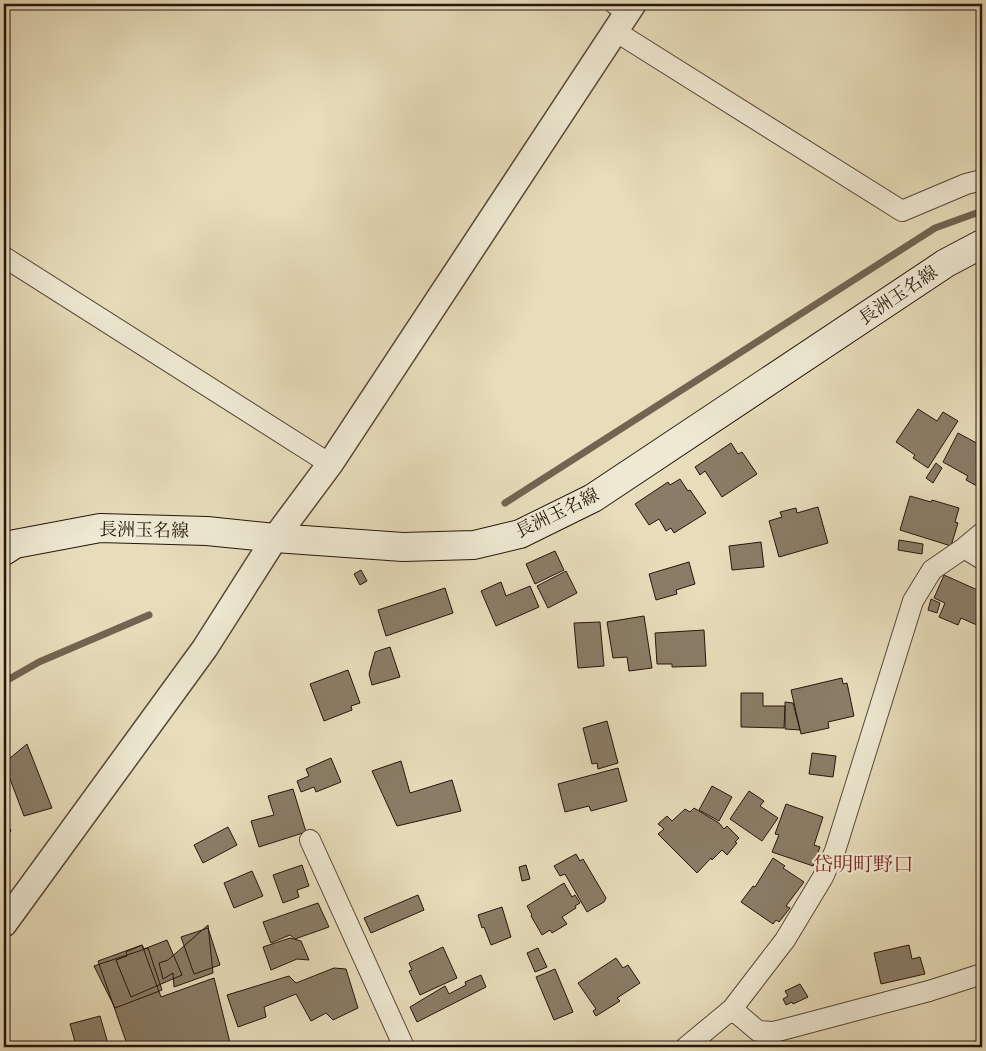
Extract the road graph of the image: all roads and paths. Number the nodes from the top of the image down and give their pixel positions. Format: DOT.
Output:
graph roads {
  1 [pos="622,13"];
  2 [pos="982,180"];
  3 [pos="982,244"];
  4 [pos="4,257"];
  5 [pos="330,464"];
  6 [pos="982,533"];
  7 [pos="275,538"];
  8 [pos="964,548"];
  9 [pos="4,551"];
  10 [pos="982,559"];
  11 [pos="310,840"];
  12 [pos="4,924"];
  13 [pos="982,974"];
  14 [pos="732,1009"];
  15 [pos="404,1047"];
  16 [pos="686,1047"];
  1 -- 2 [label="street"];
  1 -- 5 [label="street"];
  3 -- 7 [label="main road, 長洲玉名線"];
  4 -- 5 [label="street"];
  5 -- 7 [label="street"];
  6 -- 8 [label="street"];
  7 -- 9 [label="main road, 長洲玉名線"];
  7 -- 12 [label="street"];
  8 -- 10 [label="street"];
  8 -- 14 [label="street"];
  11 -- 15 [label="street"];
  13 -- 14 [label="street"];
  14 -- 16 [label="street"];
}
